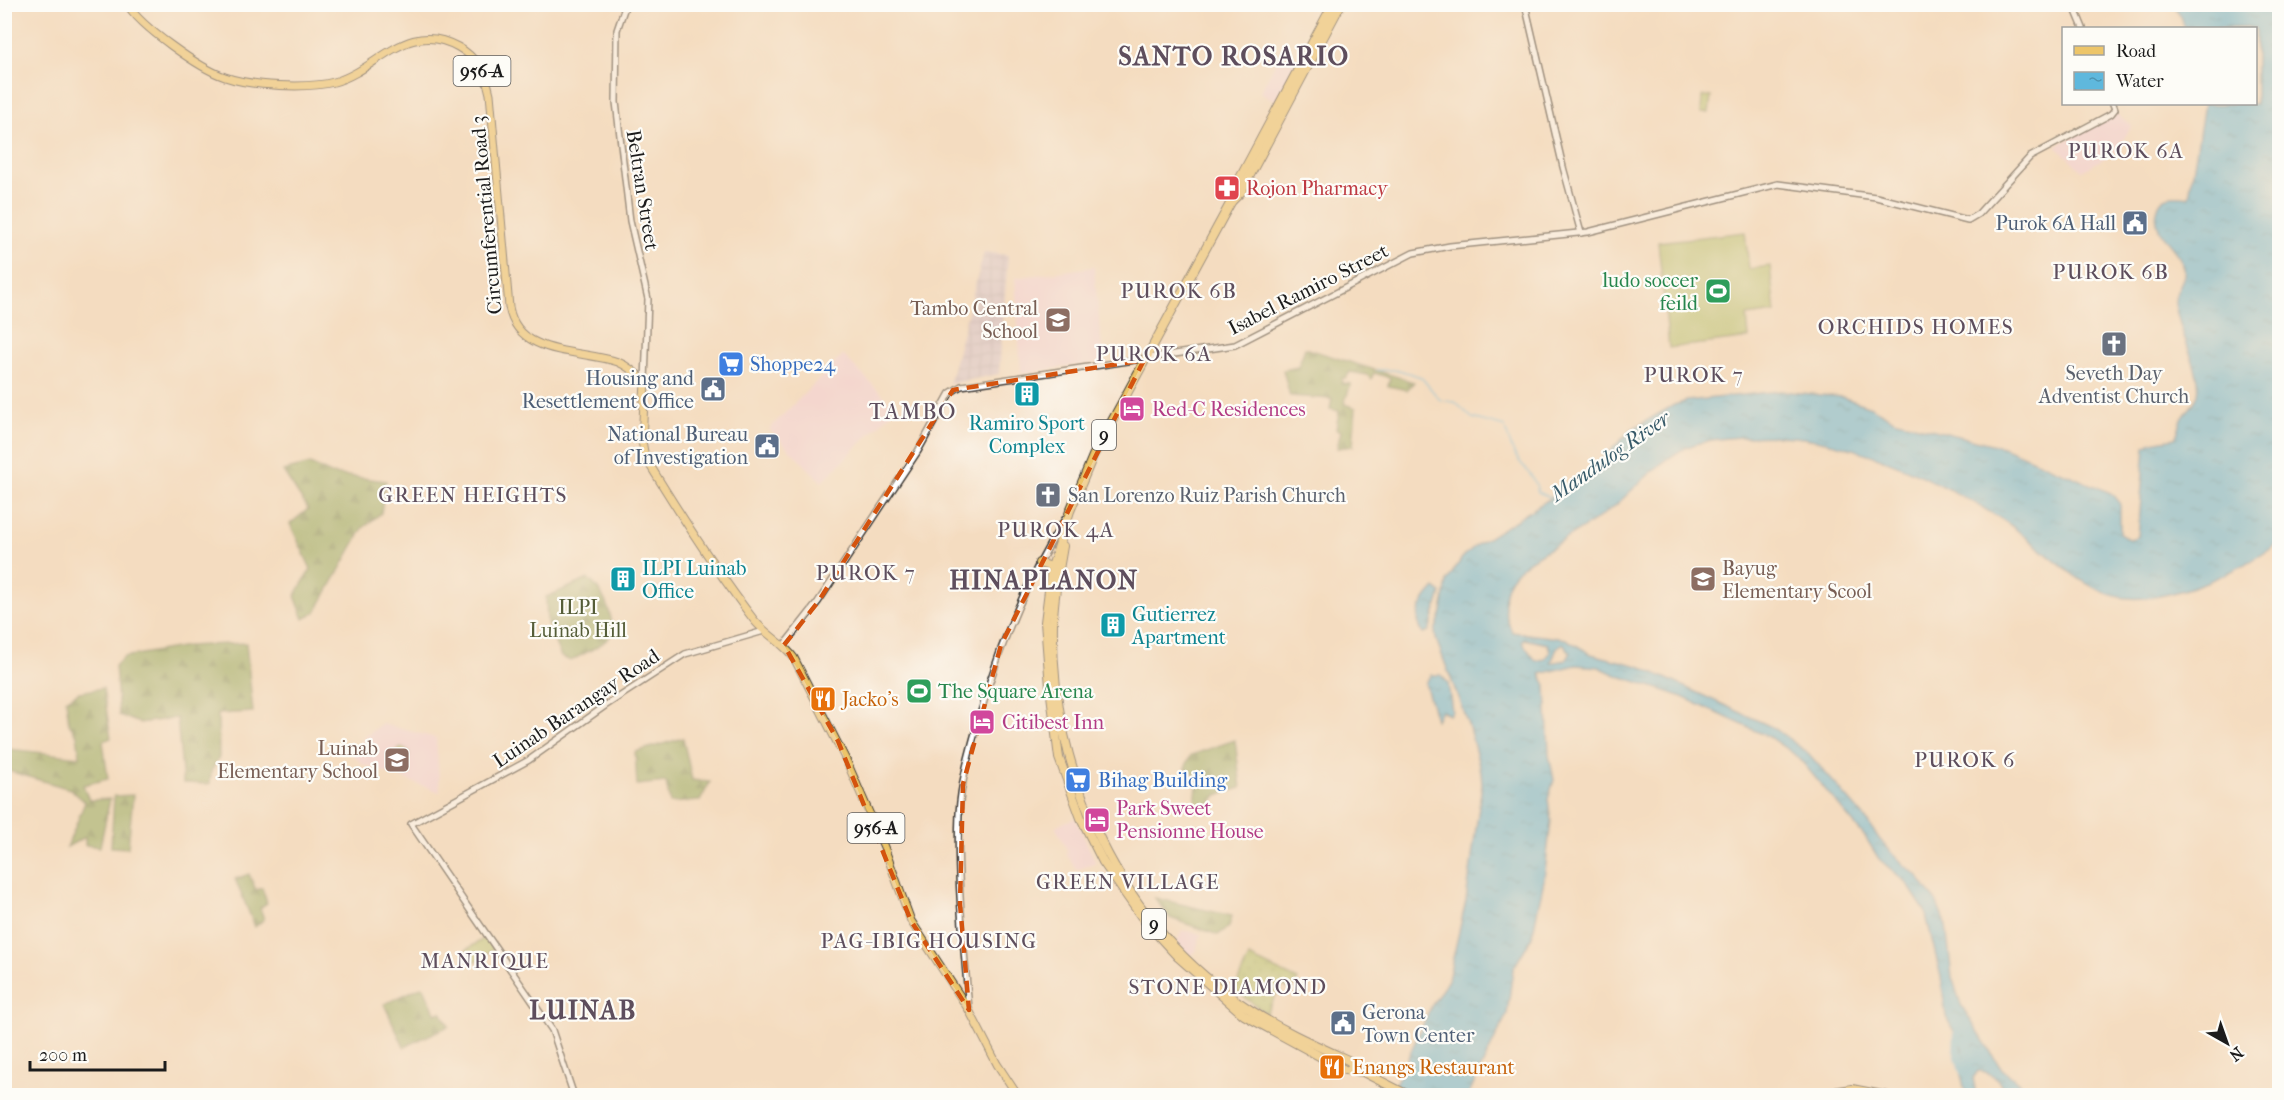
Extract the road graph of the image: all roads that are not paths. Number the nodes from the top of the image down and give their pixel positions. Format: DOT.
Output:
graph roads {
  1 [pos="127,4"];
  2 [pos="627,4"];
  3 [pos="1333,4"];
  4 [pos="1341,4"];
  5 [pos="1525,4"];
  6 [pos="2073,4"];
  7 [pos="2083,27"];
  8 [pos="2114,106"];
  9 [pos="1231,202"];
  10 [pos="1584,232"];
  11 [pos="1144,360"];
  12 [pos="645,381"];
  13 [pos="1069,512"];
  14 [pos="1039,563"];
  15 [pos="1052,567"];
  16 [pos="764,631"];
  17 [pos="784,645"];
  18 [pos="969,1010"];
  19 [pos="1354,1069"];
  20 [pos="574,1095"];
  21 [pos="1018,1095"];
  22 [pos="1410,1095"];
  23 [pos="1808,1095"];
  24 [pos="1888,1095"];
  1 -- 12 [label="main road, Circumferential Road 3 / 956-A"];
  2 -- 12 [label="street, Beltran Street"];
  3 -- 9 [label="highway, 9"];
  4 -- 9 [label="highway, 9"];
  5 -- 10 [label="street"];
  6 -- 7 [label="street"];
  8 -- 10 [label="street, Isabel Ramiro Street"];
  9 -- 11 [label="highway, 9"];
  10 -- 11 [label="street, Isabel Ramiro Street"];
  11 -- 13 [label="highway, 9"];
  11 -- 17 [label="street, Isabel Ramiro Street"];
  12 -- 16 [label="main road, 956-A"];
  13 -- 14 [label="street, 956-A"];
  13 -- 15 [label="highway, 9"];
  13 -- 19 [label="highway, 9"];
  14 -- 15 [label="highway"];
  14 -- 18 [label="street, 956-A"];
  15 -- 19 [label="highway, 9"];
  16 -- 17 [label="main road, 956-A"];
  16 -- 20 [label="street, Luinab Barangay Road"];
  17 -- 18 [label="main road, 956-A"];
  18 -- 21 [label="main road, 956-A"];
  19 -- 22 [label="highway, 9"];
  23 -- 24 [label="highway"];
}
